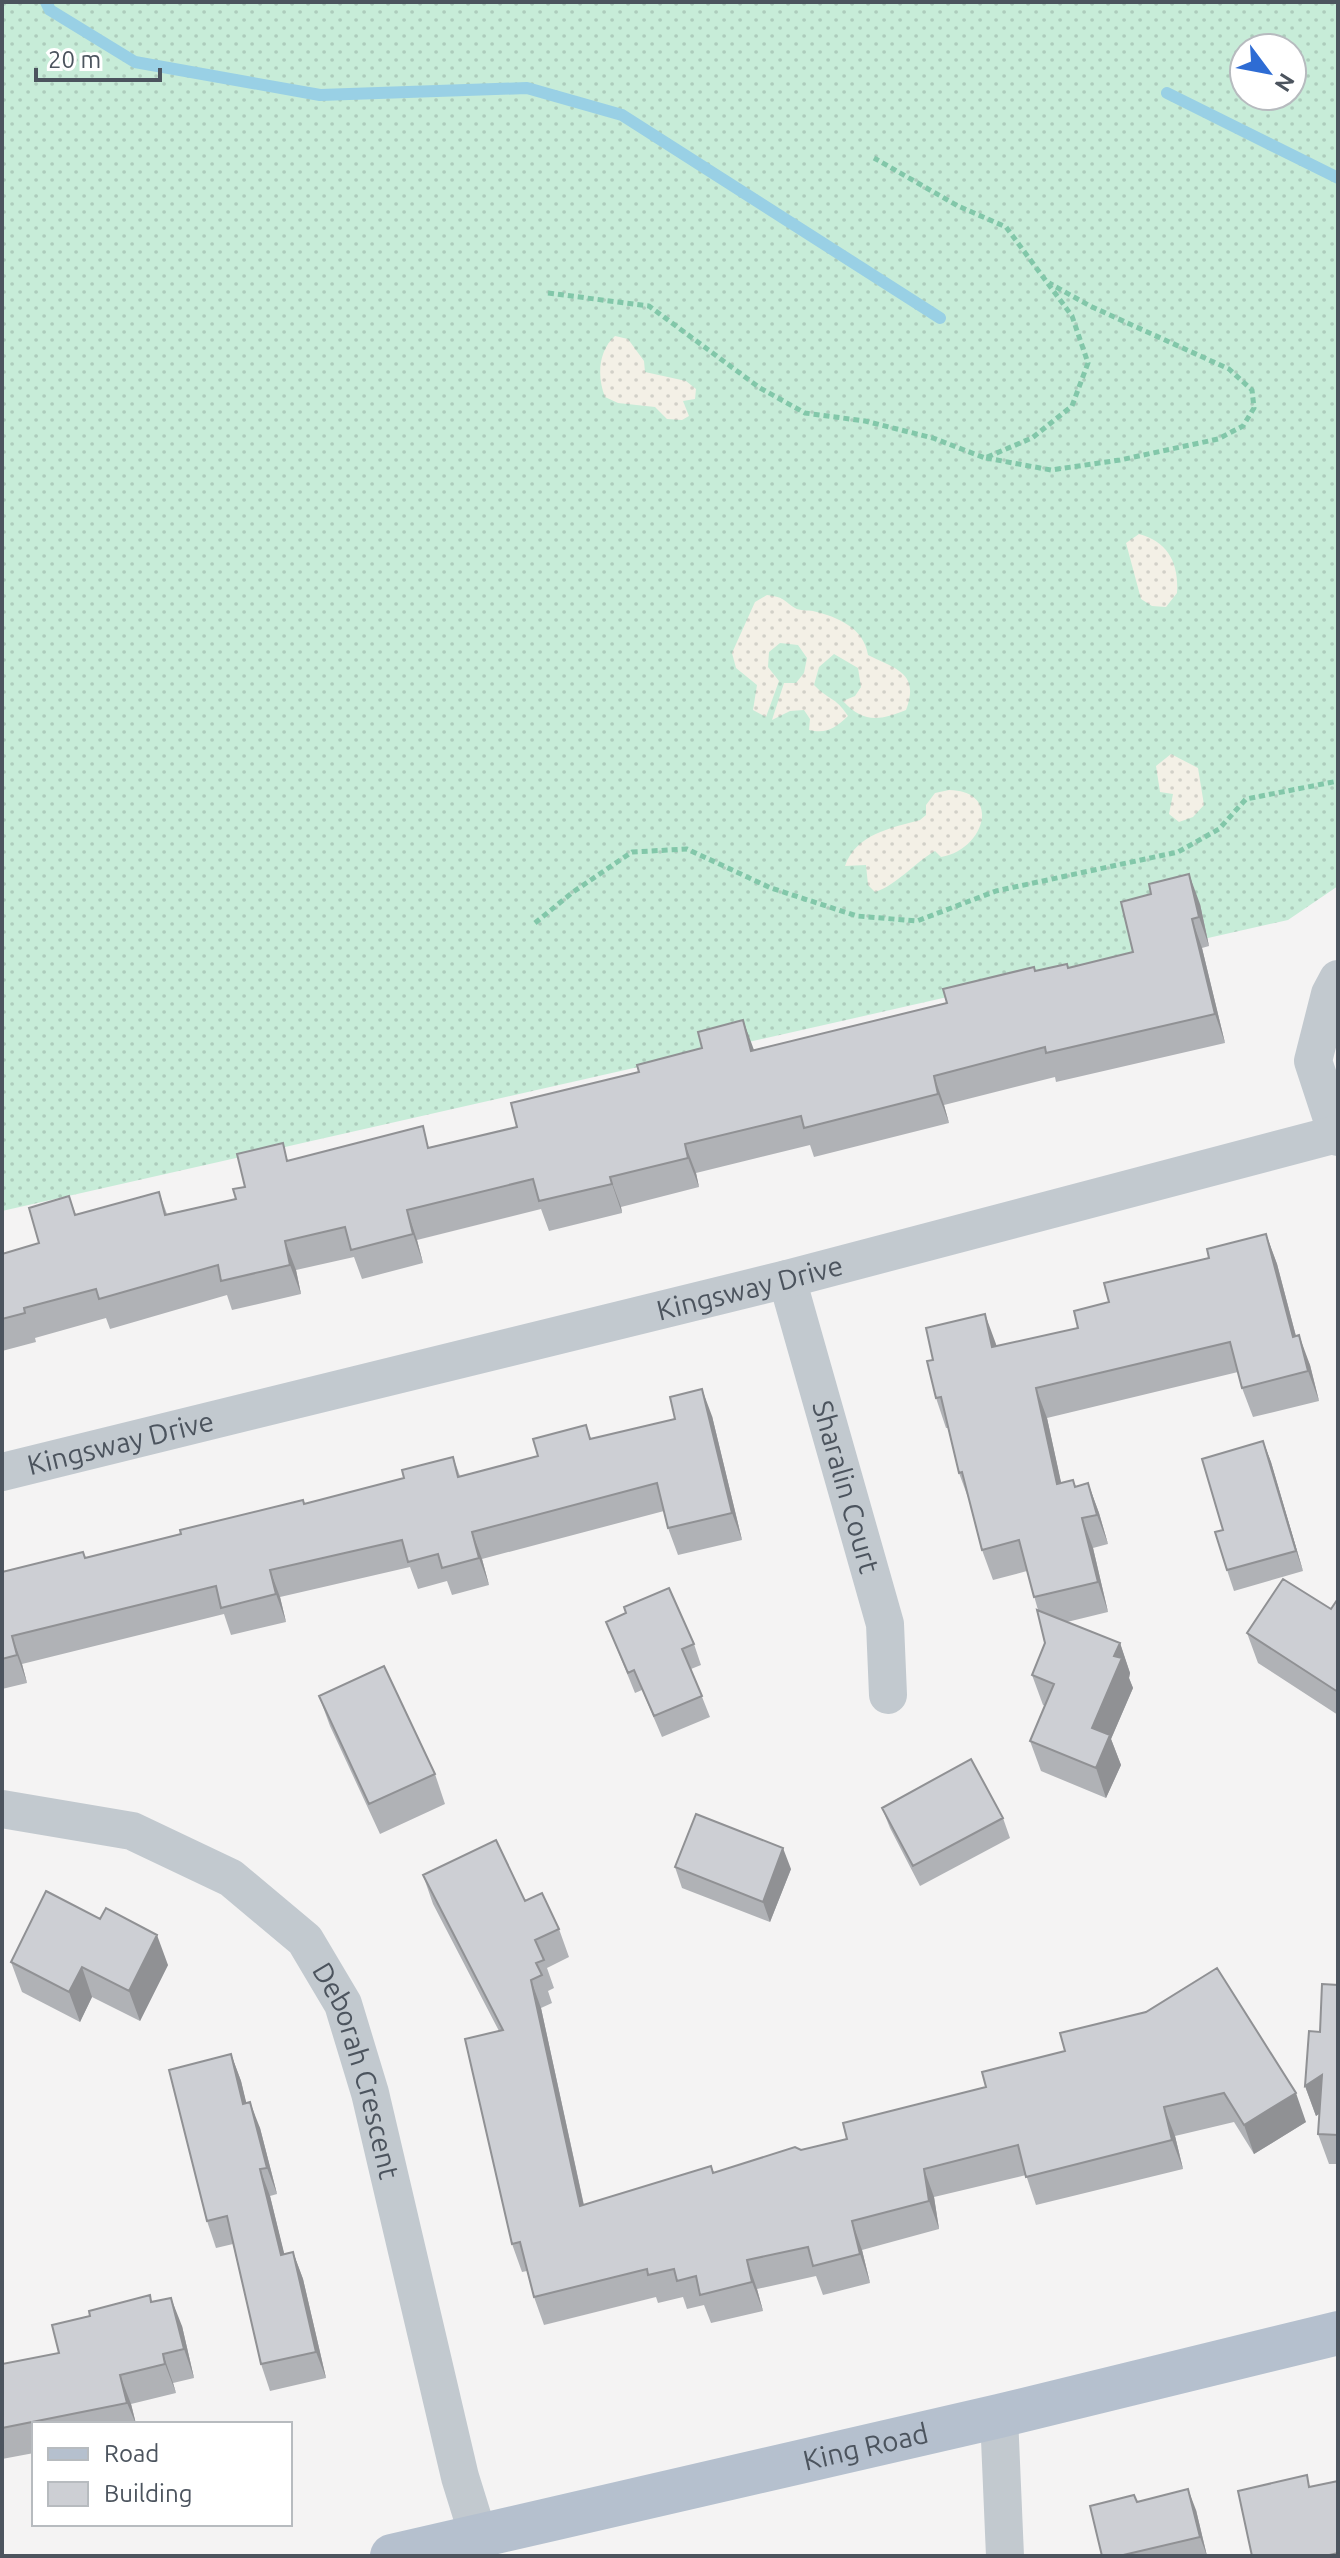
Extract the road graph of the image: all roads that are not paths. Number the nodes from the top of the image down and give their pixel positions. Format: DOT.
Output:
graph roads {
  1 [pos="1338,979"];
  2 [pos="1337,1135"];
  3 [pos="787,1279"];
  4 [pos="2,1472"];
  5 [pos="888,1695"];
  6 [pos="2,1809"];
  7 [pos="1338,2333"];
  8 [pos="999,2416"];
  9 [pos="478,2535"];
  10 [pos="392,2556"];
  11 [pos="1005,2556"];
  1 -- 2 [label="street, Kingsway Drive"];
  2 -- 3 [label="street, Kingsway Drive"];
  3 -- 4 [label="street, Kingsway Drive"];
  3 -- 5 [label="street, Sharalin Court"];
  6 -- 9 [label="street, Deborah Crescent"];
  7 -- 8 [label="main road, King Road"];
  8 -- 9 [label="main road, King Road"];
  8 -- 11 [label="street"];
  9 -- 10 [label="main road, King Road"];
}
